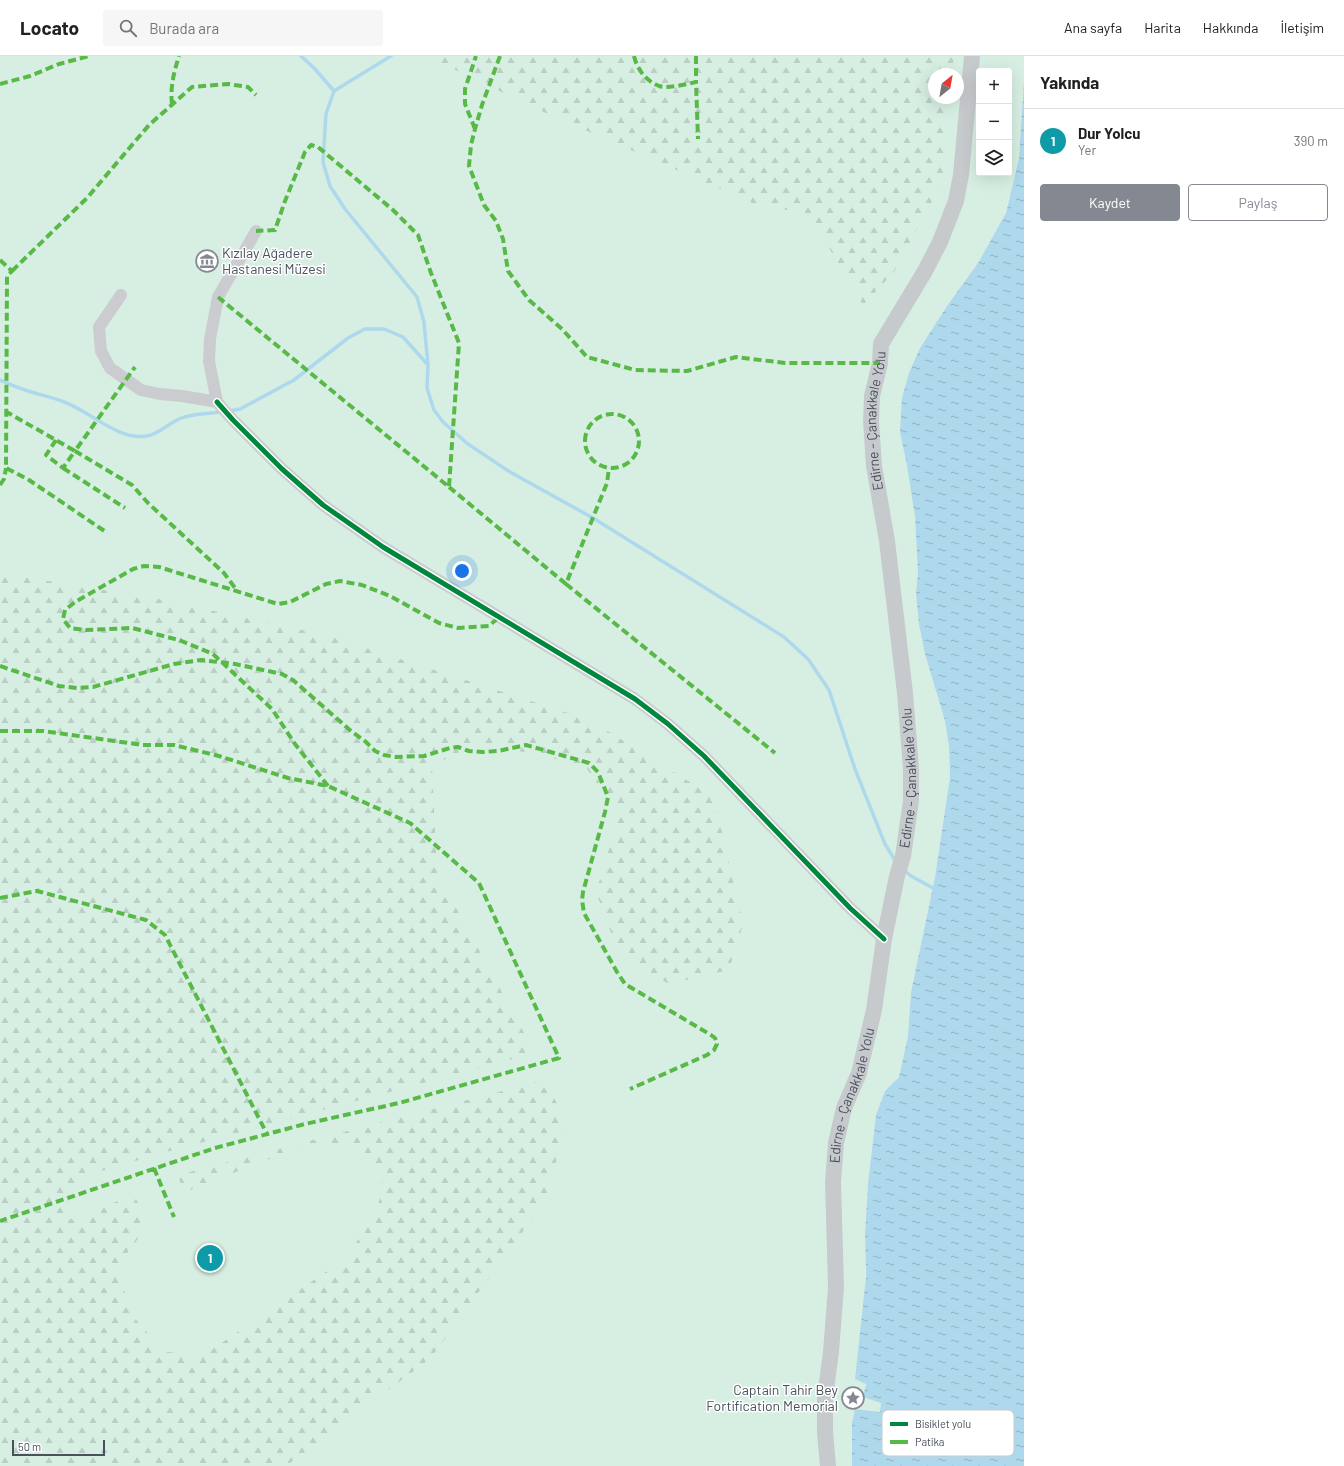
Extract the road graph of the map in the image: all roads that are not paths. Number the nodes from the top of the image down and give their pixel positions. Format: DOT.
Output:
graph roads {
  1 [pos="972,56"];
  2 [pos="256,231"];
  3 [pos="121,295"];
  4 [pos="217,402"];
  5 [pos="884,940"];
  6 [pos="828,1466"];
  1 -- 5 [label="main road, Edirne - Çanakkale Yolu"];
  2 -- 4 [label="street"];
  3 -- 4 [label="street"];
  4 -- 5 [label="street"];
  5 -- 6 [label="main road, Edirne - Çanakkale Yolu"];
}
